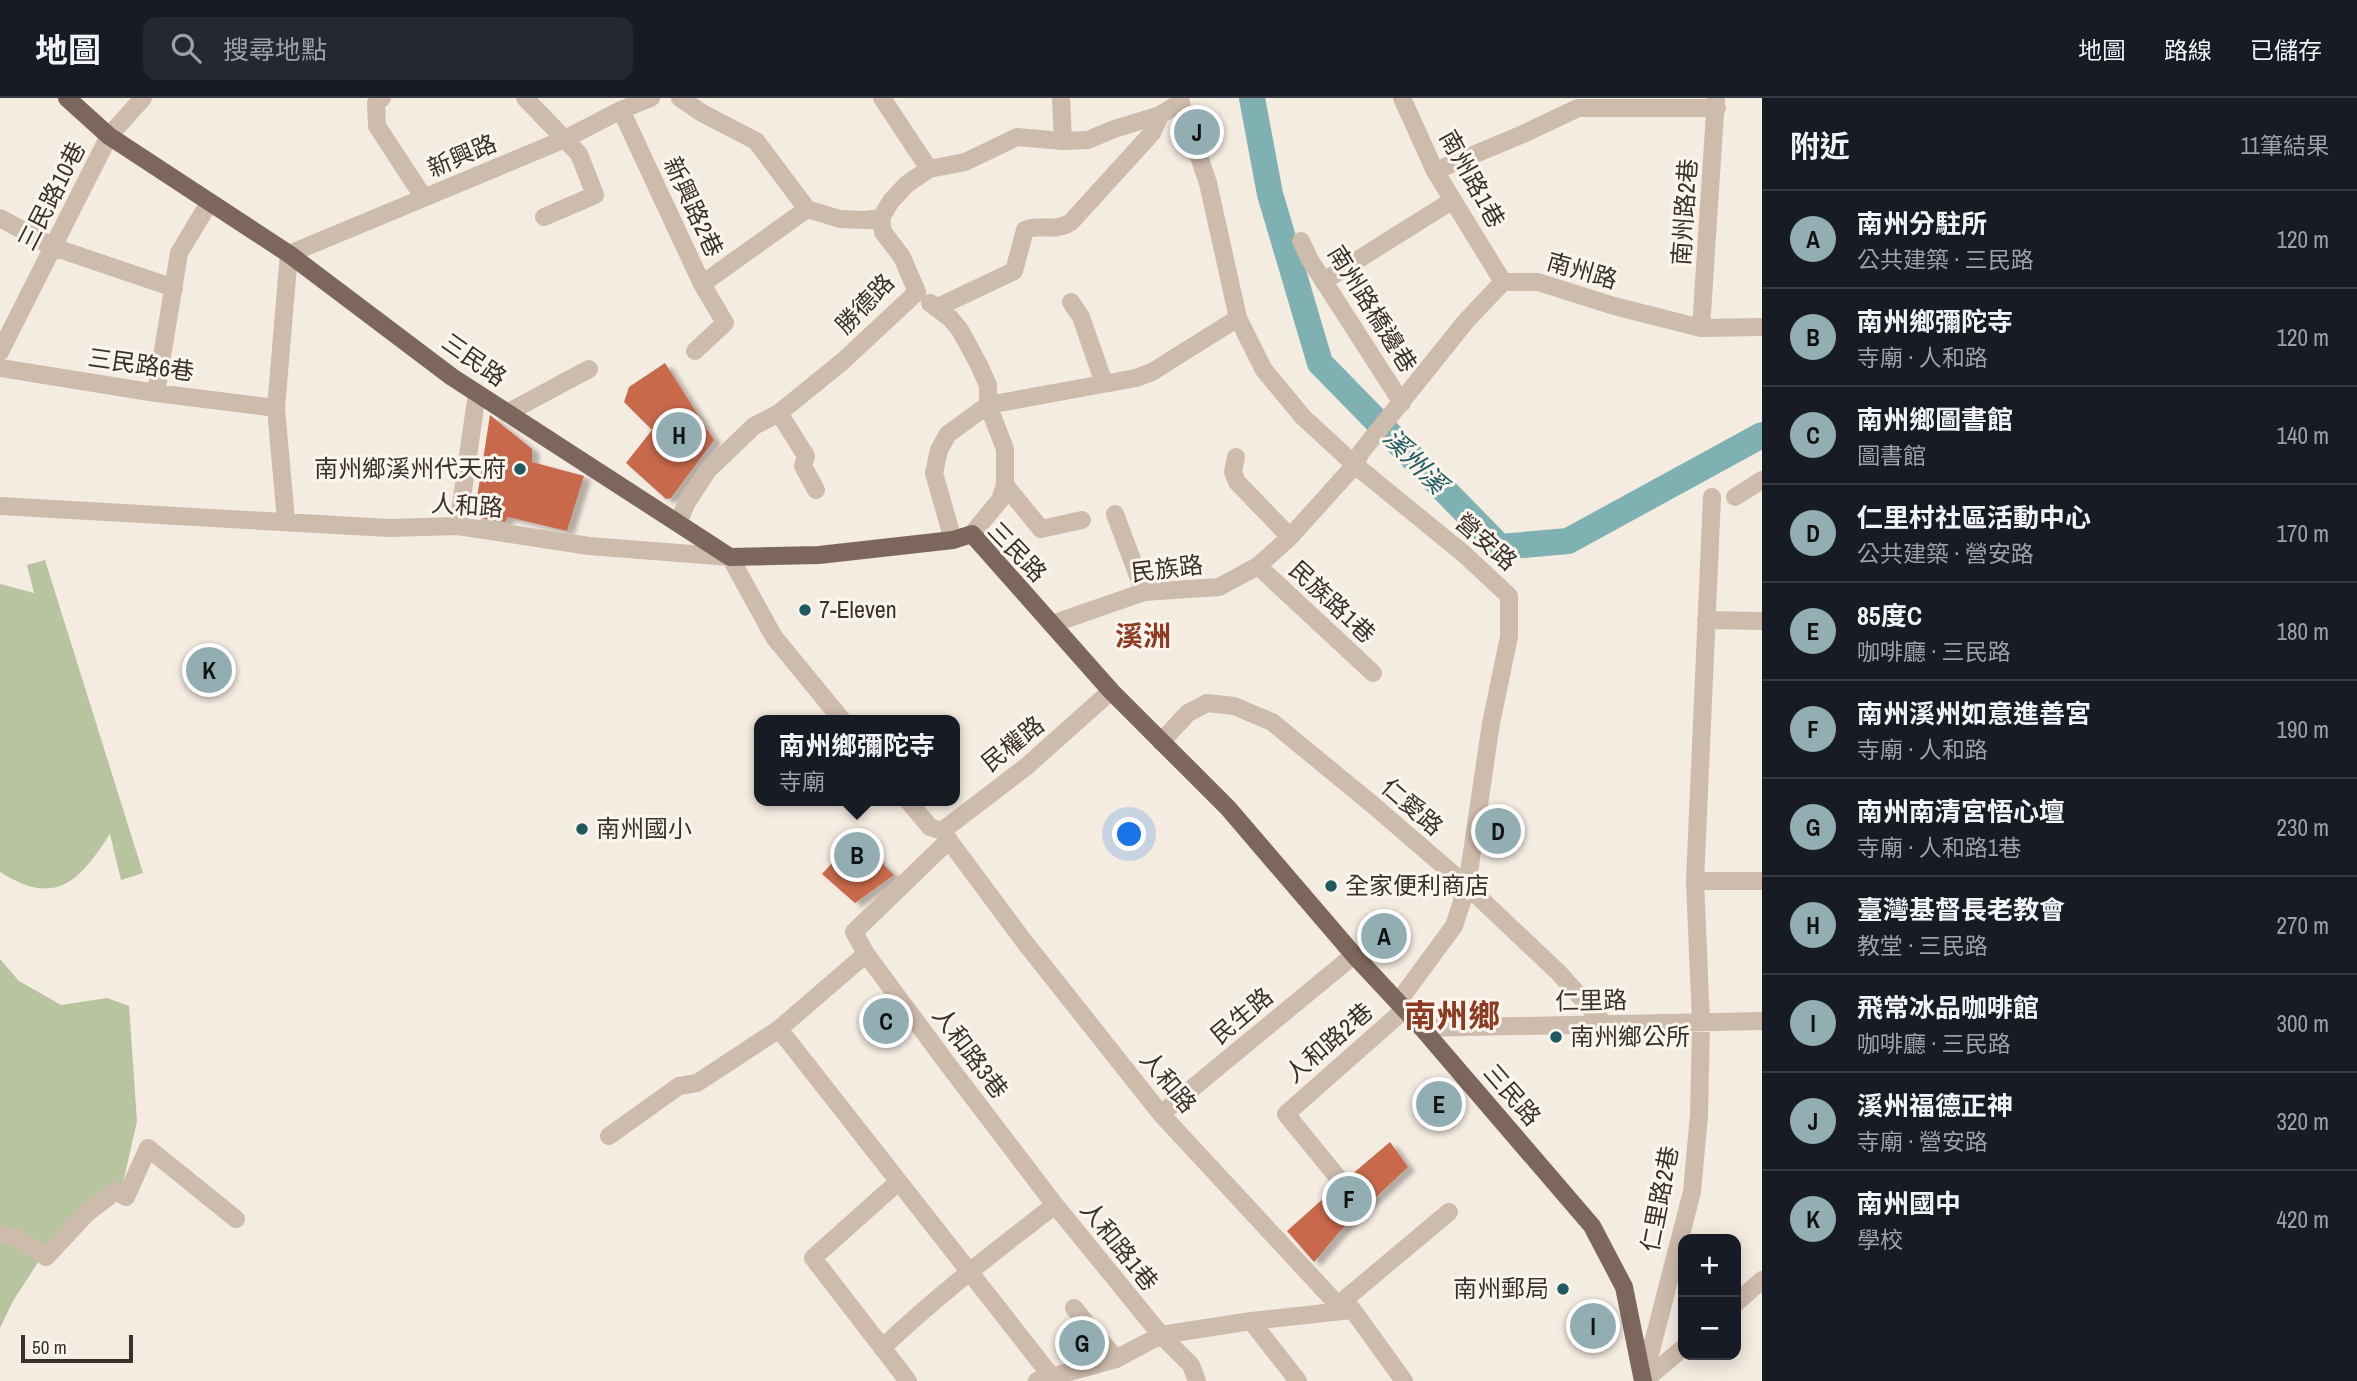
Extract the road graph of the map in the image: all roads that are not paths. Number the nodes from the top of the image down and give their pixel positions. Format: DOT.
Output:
graph roads {
  1 [pos="67,98"];
  2 [pos="143,98"];
  3 [pos="382,98"];
  4 [pos="525,98"];
  5 [pos="651,98"];
  6 [pos="680,98"];
  7 [pos="882,98"];
  8 [pos="1061,98"];
  9 [pos="1402,98"];
  10 [pos="1180,100"];
  11 [pos="1578,103"];
  12 [pos="1716,103"];
  13 [pos="621,110"];
  14 [pos="1160,115"];
  15 [pos="109,136"];
  16 [pos="565,139"];
  17 [pos="1063,141"];
  18 [pos="929,169"];
  19 [pos="1435,171"];
  20 [pos="424,198"];
  21 [pos="1453,200"];
  22 [pos="209,203"];
  23 [pos="807,209"];
  24 [pos="544,217"];
  25 [pos="0,218"];
  26 [pos="881,218"];
  27 [pos="1301,241"];
  28 [pos="53,247"];
  29 [pos="289,254"];
  30 [pos="1324,281"];
  31 [pos="1503,282"];
  32 [pos="702,284"];
  33 [pos="174,288"];
  34 [pos="917,292"];
  35 [pos="1071,303"];
  36 [pos="936,308"];
  37 [pos="1238,318"];
  38 [pos="1762,327"];
  39 [pos="1701,328"];
  40 [pos="695,351"];
  41 [pos="0,352"];
  42 [pos="0,368"];
  43 [pos="589,369"];
  44 [pos="1104,383"];
  45 [pos="156,393"];
  46 [pos="477,393"];
  47 [pos="1402,403"];
  48 [pos="988,405"];
  49 [pos="276,408"];
  50 [pos="507,412"];
  51 [pos="779,413"];
  52 [pos="1236,457"];
  53 [pos="1358,458"];
  54 [pos="1762,480"];
  55 [pos="1005,485"];
  56 [pos="816,491"];
  57 [pos="1712,497"];
  58 [pos="1735,497"];
  59 [pos="0,506"];
  60 [pos="1115,514"];
  61 [pos="1082,520"];
  62 [pos="286,521"];
  63 [pos="678,523"];
  64 [pos="458,526"];
  65 [pos="972,534"];
  66 [pos="1290,537"];
  67 [pos="953,540"];
  68 [pos="730,557"];
  69 [pos="1258,566"];
  70 [pos="1144,592"];
  71 [pos="1706,620"];
  72 [pos="1762,621"];
  73 [pos="1052,624"];
  74 [pos="1373,673"];
  75 [pos="1111,691"];
  76 [pos="838,715"];
  77 [pos="1161,742"];
  78 [pos="912,806"];
  79 [pos="946,836"];
  80 [pos="1695,881"];
  81 [pos="1762,881"];
  82 [pos="1466,886"];
  83 [pos="866,954"];
  84 [pos="1354,955"];
  85 [pos="1401,1006"];
  86 [pos="1762,1021"];
  87 [pos="1701,1023"];
  88 [pos="1606,1026"];
  89 [pos="1422,1028"];
  90 [pos="779,1030"];
  91 [pos="1161,1114"];
  92 [pos="609,1136"];
  93 [pos="1339,1180"];
  94 [pos="898,1183"];
  95 [pos="1055,1205"];
  96 [pos="1449,1212"];
  97 [pos="236,1219"];
  98 [pos="0,1234"];
  99 [pos="970,1270"];
  100 [pos="1762,1280"];
  101 [pos="1741,1299"];
  102 [pos="1345,1307"];
  103 [pos="1074,1308"];
  104 [pos="1251,1321"];
  105 [pos="1161,1335"];
  106 [pos="883,1348"];
  107 [pos="1678,1352"];
  108 [pos="1116,1359"];
  109 [pos="1044,1379"];
  110 [pos="908,1381"];
  111 [pos="1196,1381"];
  112 [pos="1298,1381"];
  113 [pos="1404,1381"];
  114 [pos="1643,1381"];
  1 -- 15 [label="main road, 三民路"];
  2 -- 15 [label="street, 三民路10巷"];
  3 -- 20 [label="street"];
  4 -- 16 [label="street"];
  5 -- 13 [label="street, 新興路"];
  6 -- 23 [label="street"];
  7 -- 18 [label="street"];
  8 -- 17 [label="street"];
  9 -- 19 [label="street, 南州路1巷"];
  10 -- 14 [label="street"];
  10 -- 37 [label="street, 營安路"];
  11 -- 12 [label="street"];
  11 -- 19 [label="street"];
  12 -- 39 [label="street, 南州路2巷"];
  13 -- 16 [label="street, 新興路"];
  13 -- 32 [label="street, 新興路2巷"];
  14 -- 17 [label="street"];
  14 -- 36 [label="street"];
  15 -- 22 [label="main road, 三民路"];
  15 -- 28 [label="street, 三民路10巷"];
  16 -- 20 [label="street, 新興路"];
  16 -- 24 [label="street"];
  17 -- 18 [label="street"];
  18 -- 26 [label="street"];
  19 -- 21 [label="street, 南州路1巷"];
  20 -- 29 [label="street, 新興路"];
  21 -- 30 [label="street"];
  21 -- 31 [label="street, 南州路1巷"];
  22 -- 29 [label="main road, 三民路"];
  22 -- 33 [label="street"];
  23 -- 26 [label="street"];
  23 -- 32 [label="street, 新興路2巷"];
  25 -- 28 [label="street"];
  26 -- 34 [label="street, 勝德路"];
  27 -- 30 [label="street, 南州路橋邊巷"];
  28 -- 33 [label="street"];
  28 -- 41 [label="street, 三民路10巷"];
  29 -- 46 [label="main road, 三民路"];
  29 -- 49 [label="street"];
  30 -- 47 [label="street, 南州路橋邊巷"];
  31 -- 39 [label="street, 南州路"];
  31 -- 47 [label="street"];
  32 -- 40 [label="street"];
  33 -- 45 [label="street"];
  34 -- 36 [label="street"];
  34 -- 51 [label="street, 勝德路"];
  35 -- 44 [label="street"];
  36 -- 48 [label="street"];
  37 -- 44 [label="street"];
  37 -- 53 [label="street, 營安路"];
  38 -- 39 [label="street, 南州路"];
  42 -- 45 [label="street, 三民路6巷"];
  43 -- 50 [label="street"];
  44 -- 48 [label="street"];
  45 -- 49 [label="street, 三民路6巷"];
  46 -- 50 [label="main road, 三民路"];
  46 -- 64 [label="street"];
  47 -- 53 [label="street, 民族路"];
  48 -- 55 [label="street"];
  48 -- 67 [label="street"];
  49 -- 62 [label="street"];
  50 -- 63 [label="main road, 三民路"];
  51 -- 56 [label="street"];
  51 -- 63 [label="street, 勝德路"];
  52 -- 66 [label="street"];
  53 -- 66 [label="street, 民族路"];
  53 -- 82 [label="street, 營安路"];
  54 -- 58 [label="street"];
  55 -- 61 [label="street"];
  55 -- 65 [label="street"];
  57 -- 71 [label="street, 仁里路2巷"];
  59 -- 62 [label="street, 人和路"];
  60 -- 70 [label="street"];
  62 -- 64 [label="street, 人和路"];
  63 -- 68 [label="main road, 三民路"];
  64 -- 68 [label="street, 人和路"];
  65 -- 67 [label="main road, 三民路"];
  65 -- 73 [label="main road, 三民路"];
  66 -- 69 [label="street, 民族路"];
  67 -- 68 [label="main road, 三民路"];
  68 -- 76 [label="street"];
  69 -- 70 [label="street, 民族路"];
  69 -- 74 [label="street, 民族路1巷"];
  70 -- 73 [label="street, 民族路"];
  71 -- 72 [label="street"];
  71 -- 80 [label="street, 仁里路2巷"];
  73 -- 75 [label="main road, 三民路"];
  75 -- 77 [label="main road, 三民路"];
  75 -- 79 [label="street, 民權路"];
  77 -- 82 [label="street, 仁愛路"];
  77 -- 84 [label="main road, 三民路"];
  78 -- 79 [label="street, 人和路"];
  79 -- 83 [label="street, 人和路3巷"];
  79 -- 91 [label="street, 人和路"];
  80 -- 81 [label="street"];
  80 -- 87 [label="street, 仁里路2巷"];
  82 -- 85 [label="street, 營安路"];
  82 -- 88 [label="street, 仁愛路"];
  83 -- 90 [label="street"];
  83 -- 95 [label="street, 人和路3巷"];
  84 -- 85 [label="main road, 三民路"];
  84 -- 91 [label="street, 民生路"];
  85 -- 89 [label="main road, 三民路"];
  85 -- 93 [label="street, 人和路2巷"];
  86 -- 87 [label="street, 仁里路"];
  87 -- 88 [label="street, 仁里路"];
  87 -- 114 [label="street, 仁里路2巷"];
  88 -- 89 [label="street, 仁里路"];
  89 -- 114 [label="main road, 三民路"];
  90 -- 92 [label="street"];
  90 -- 94 [label="street"];
  91 -- 102 [label="street, 人和路"];
  94 -- 99 [label="street"];
  94 -- 106 [label="street"];
  95 -- 99 [label="street, 人和路1巷"];
  95 -- 105 [label="street, 人和路1巷"];
  96 -- 102 [label="street"];
  97 -- 98 [label="street"];
  99 -- 106 [label="street, 人和路1巷"];
  99 -- 109 [label="street"];
  100 -- 101 [label="street"];
  102 -- 104 [label="street"];
  102 -- 113 [label="street, 人和路"];
  103 -- 108 [label="street"];
  104 -- 105 [label="street"];
  104 -- 112 [label="street"];
  105 -- 108 [label="street"];
  105 -- 111 [label="street, 人和路1巷"];
  106 -- 110 [label="street"];
  107 -- 114 [label="street"];
  108 -- 109 [label="street"];
}
